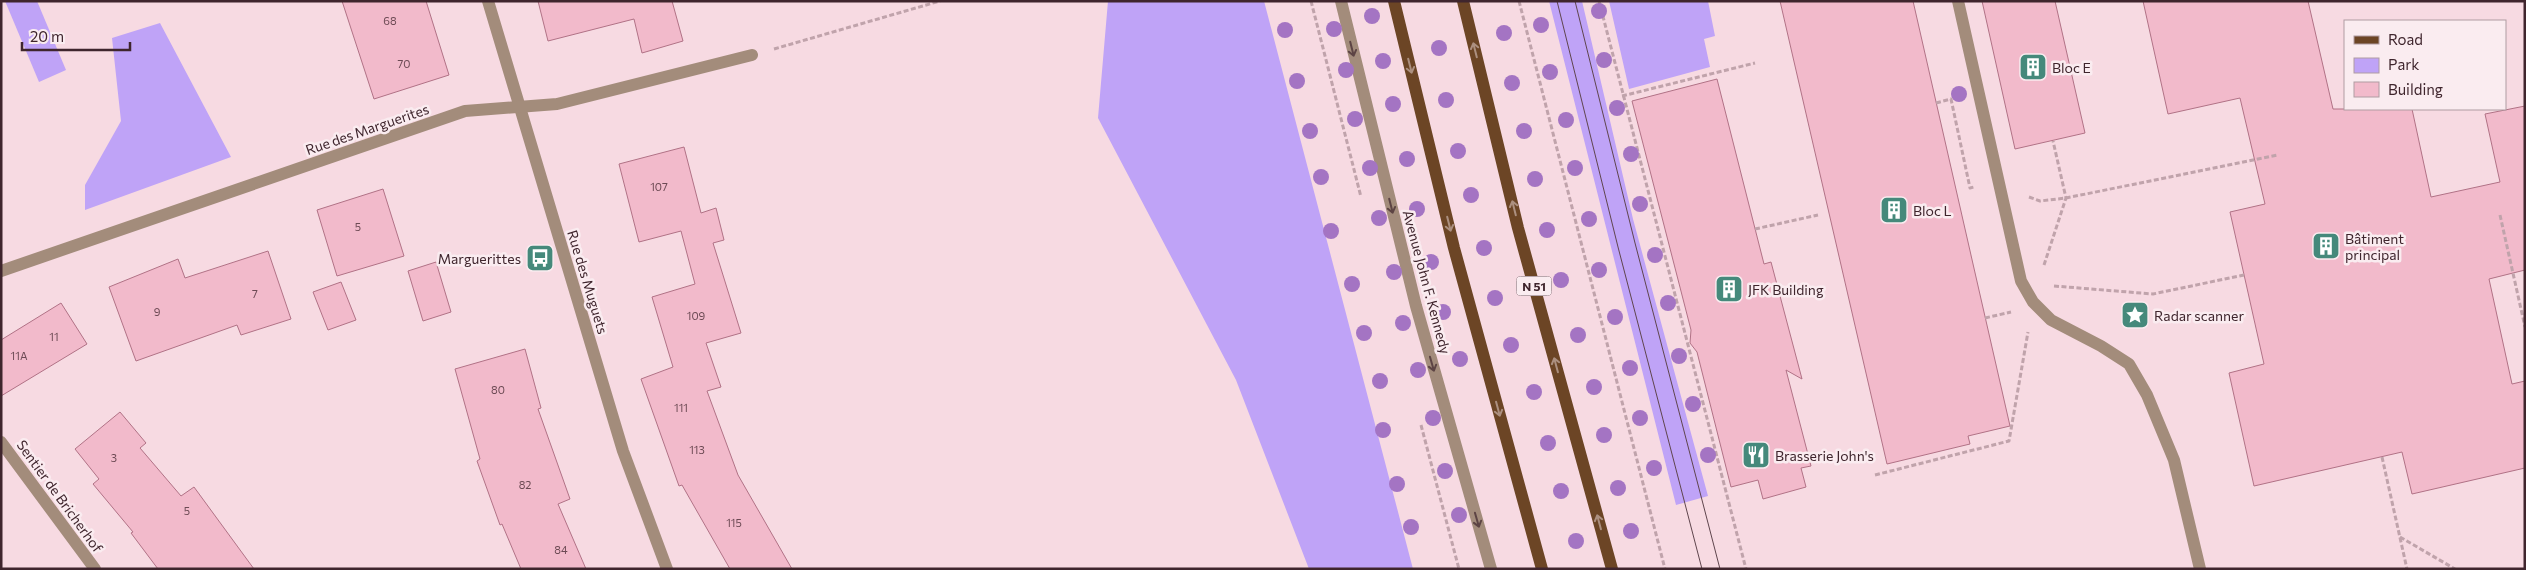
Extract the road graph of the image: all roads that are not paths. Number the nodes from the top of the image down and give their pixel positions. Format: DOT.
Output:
graph roads {
  1 [pos="488,1"];
  2 [pos="1341,1"];
  3 [pos="1394,1"];
  4 [pos="1464,1"];
  5 [pos="1958,1"];
  6 [pos="752,55"];
  7 [pos="520,108"];
  8 [pos="1,271"];
  9 [pos="1,442"];
  10 [pos="95,569"];
  11 [pos="667,569"];
  12 [pos="1491,569"];
  13 [pos="1542,569"];
  14 [pos="1612,569"];
  15 [pos="2200,569"];
  1 -- 7 [label="street, Rue des Muguets"];
  2 -- 12 [label="street, Avenue John F. Kennedy, one-way"];
  3 -- 13 [label="main road, one-way"];
  14 -- 4 [label="main road, N 51, one-way"];
  5 -- 15 [label="street"];
  6 -- 7 [label="street, Rue des Marguerites"];
  7 -- 8 [label="street, Rue des Marguerites"];
  7 -- 11 [label="street, Rue des Muguets"];
  9 -- 10 [label="street, Sentier de Bricherhof"];
}
